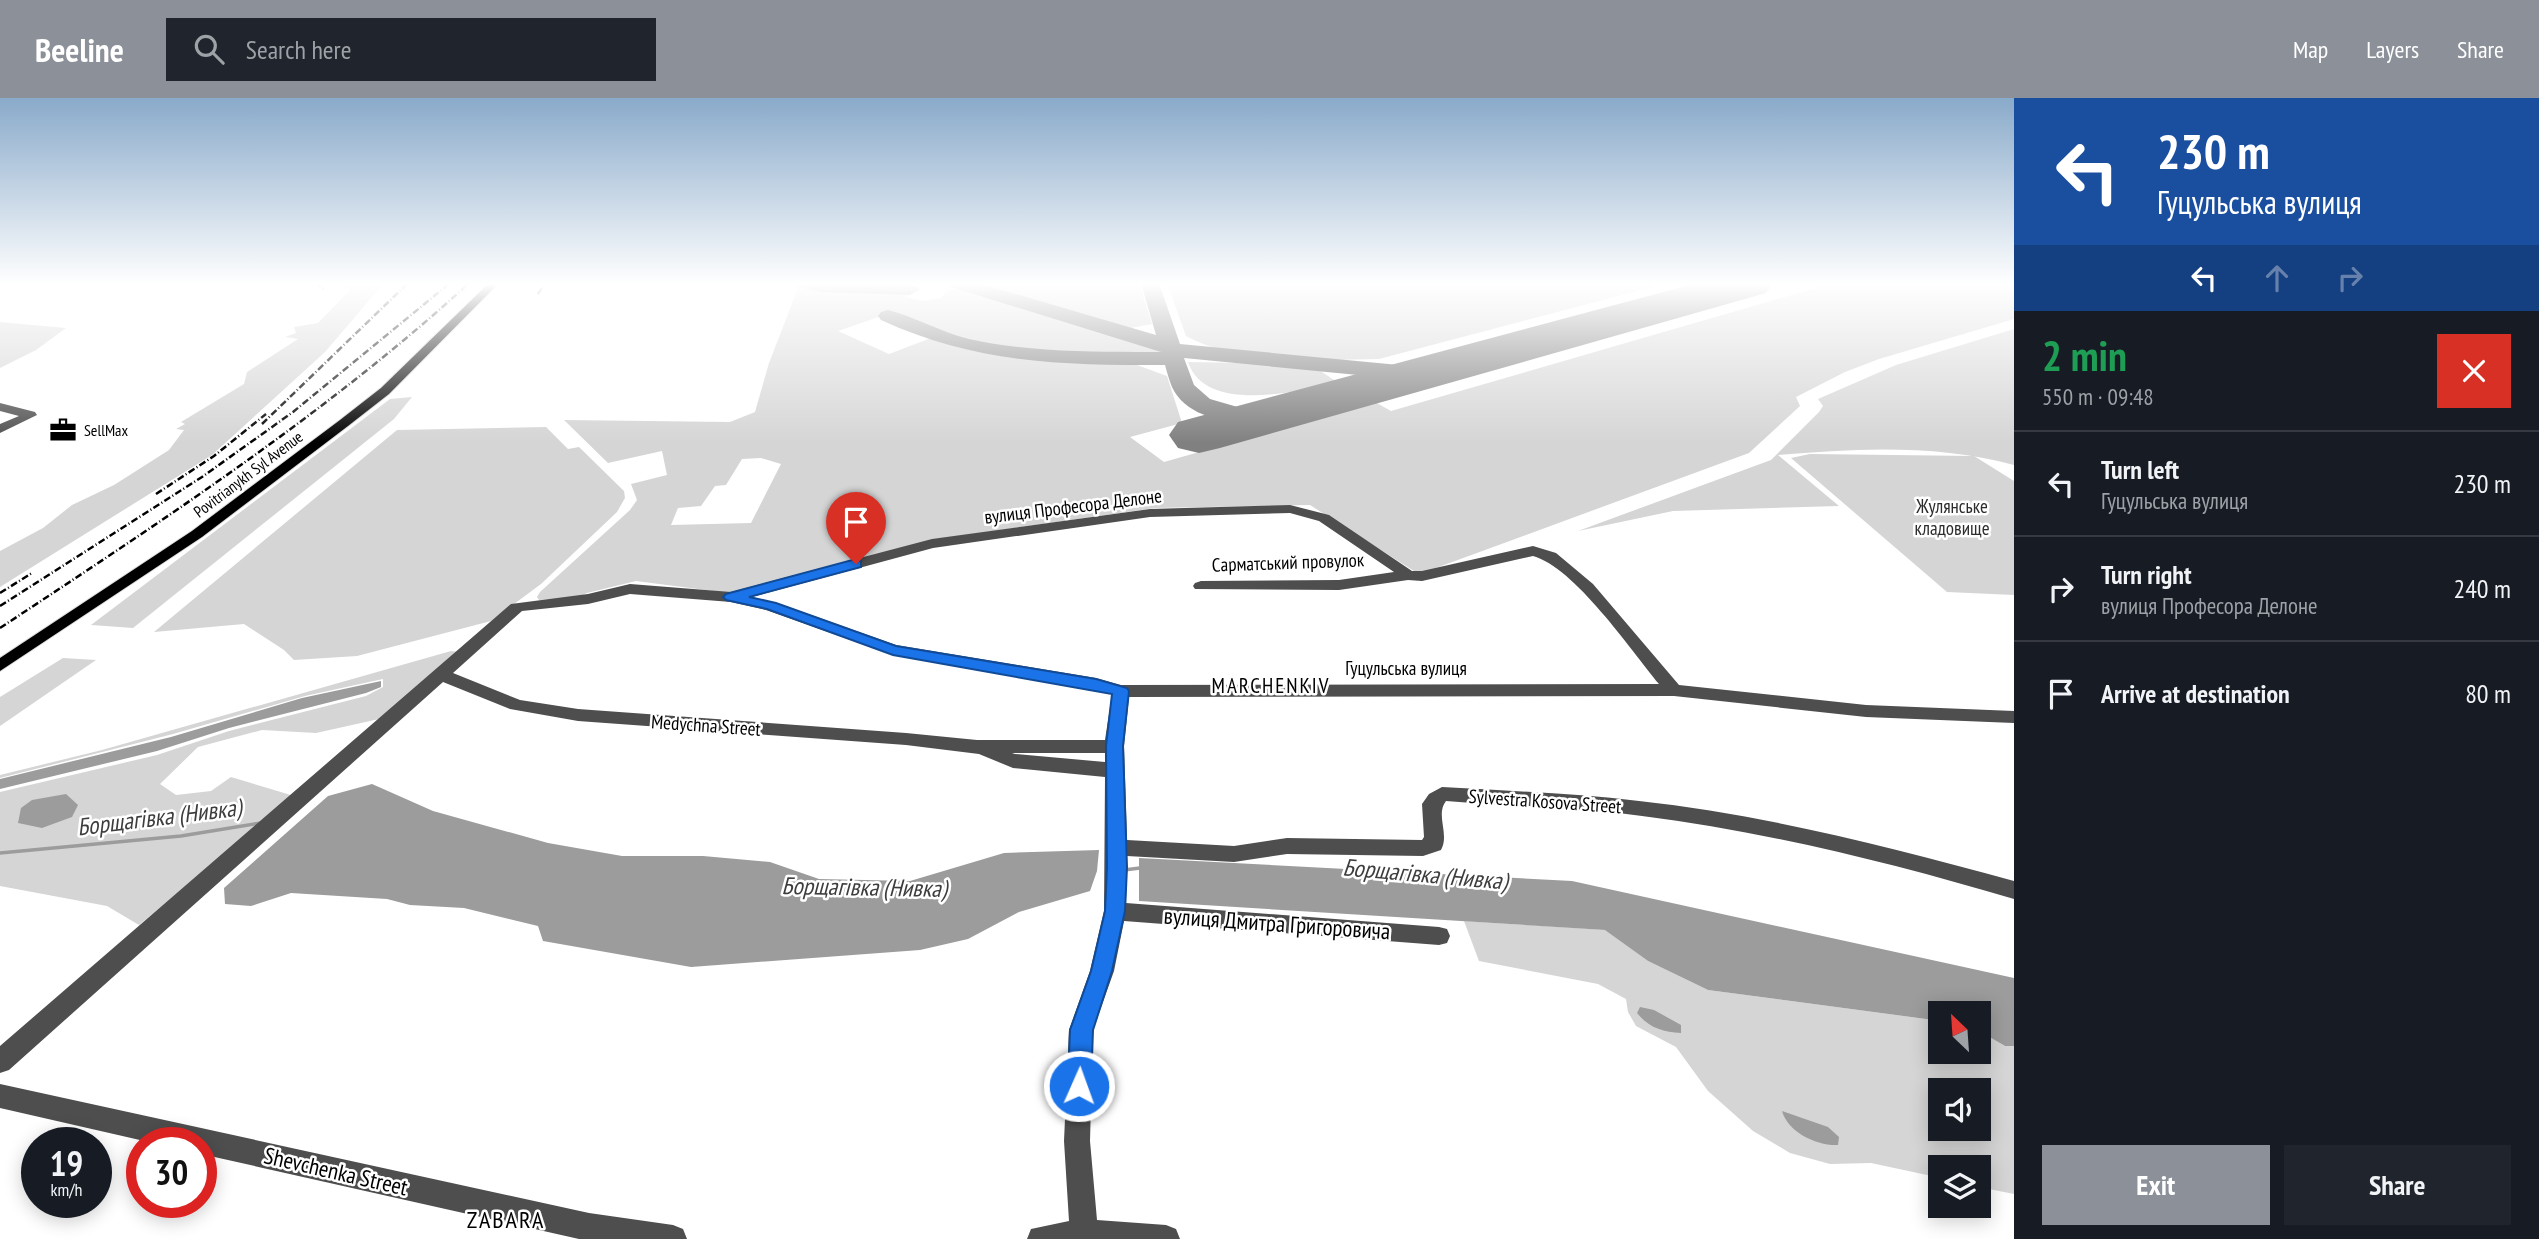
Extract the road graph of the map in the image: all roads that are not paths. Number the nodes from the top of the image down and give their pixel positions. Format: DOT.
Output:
graph roads {
  1 [pos="440,336"];
  2 [pos="0,407"];
  3 [pos="0,429"];
  4 [pos="1408,575"];
  5 [pos="1201,586"];
  6 [pos="731,597"];
  7 [pos="0,666"];
  8 [pos="441,674"];
  9 [pos="1674,690"];
  10 [pos="1121,691"];
  11 [pos="2014,717"];
  12 [pos="1114,746"];
  13 [pos="978,747"];
  14 [pos="1115,774"];
  15 [pos="1117,863"];
  16 [pos="2014,890"];
  17 [pos="1115,911"];
  18 [pos="1439,936"];
  19 [pos="0,1062"];
  20 [pos="2,1099"];
  21 [pos="1084,1233"];
  22 [pos="673,1239"];
  23 [pos="1041,1239"];
  24 [pos="1166,1239"];
  1 -- 7 [label="main road, Povitrianykh Syl Avenue"];
  2 -- 3 [label="street"];
  4 -- 5 [label="street, Сарматський провулок"];
  4 -- 6 [label="street, вулиця Професора Делоне"];
  4 -- 9 [label="street, Сарматський провулок"];
  6 -- 8 [label="street, Гуцульська вулиця"];
  6 -- 10 [label="street, Гуцульська вулиця"];
  8 -- 13 [label="street, Medychna Street"];
  8 -- 19 [label="street"];
  9 -- 10 [label="street, Гуцульська вулиця"];
  9 -- 11 [label="street, Гуцульська вулиця"];
  10 -- 12 [label="street"];
  12 -- 13 [label="street, Medychna Street"];
  12 -- 14 [label="street"];
  13 -- 14 [label="street, Medychna Street"];
  14 -- 15 [label="street"];
  15 -- 16 [label="street, Sylvestra Kosova Street"];
  15 -- 17 [label="street"];
  17 -- 18 [label="street, вулиця Дмитра Григоровича"];
  17 -- 21 [label="street"];
  20 -- 22 [label="street, Shevchenka Street"];
  21 -- 23 [label="street"];
  21 -- 24 [label="street"];
}
